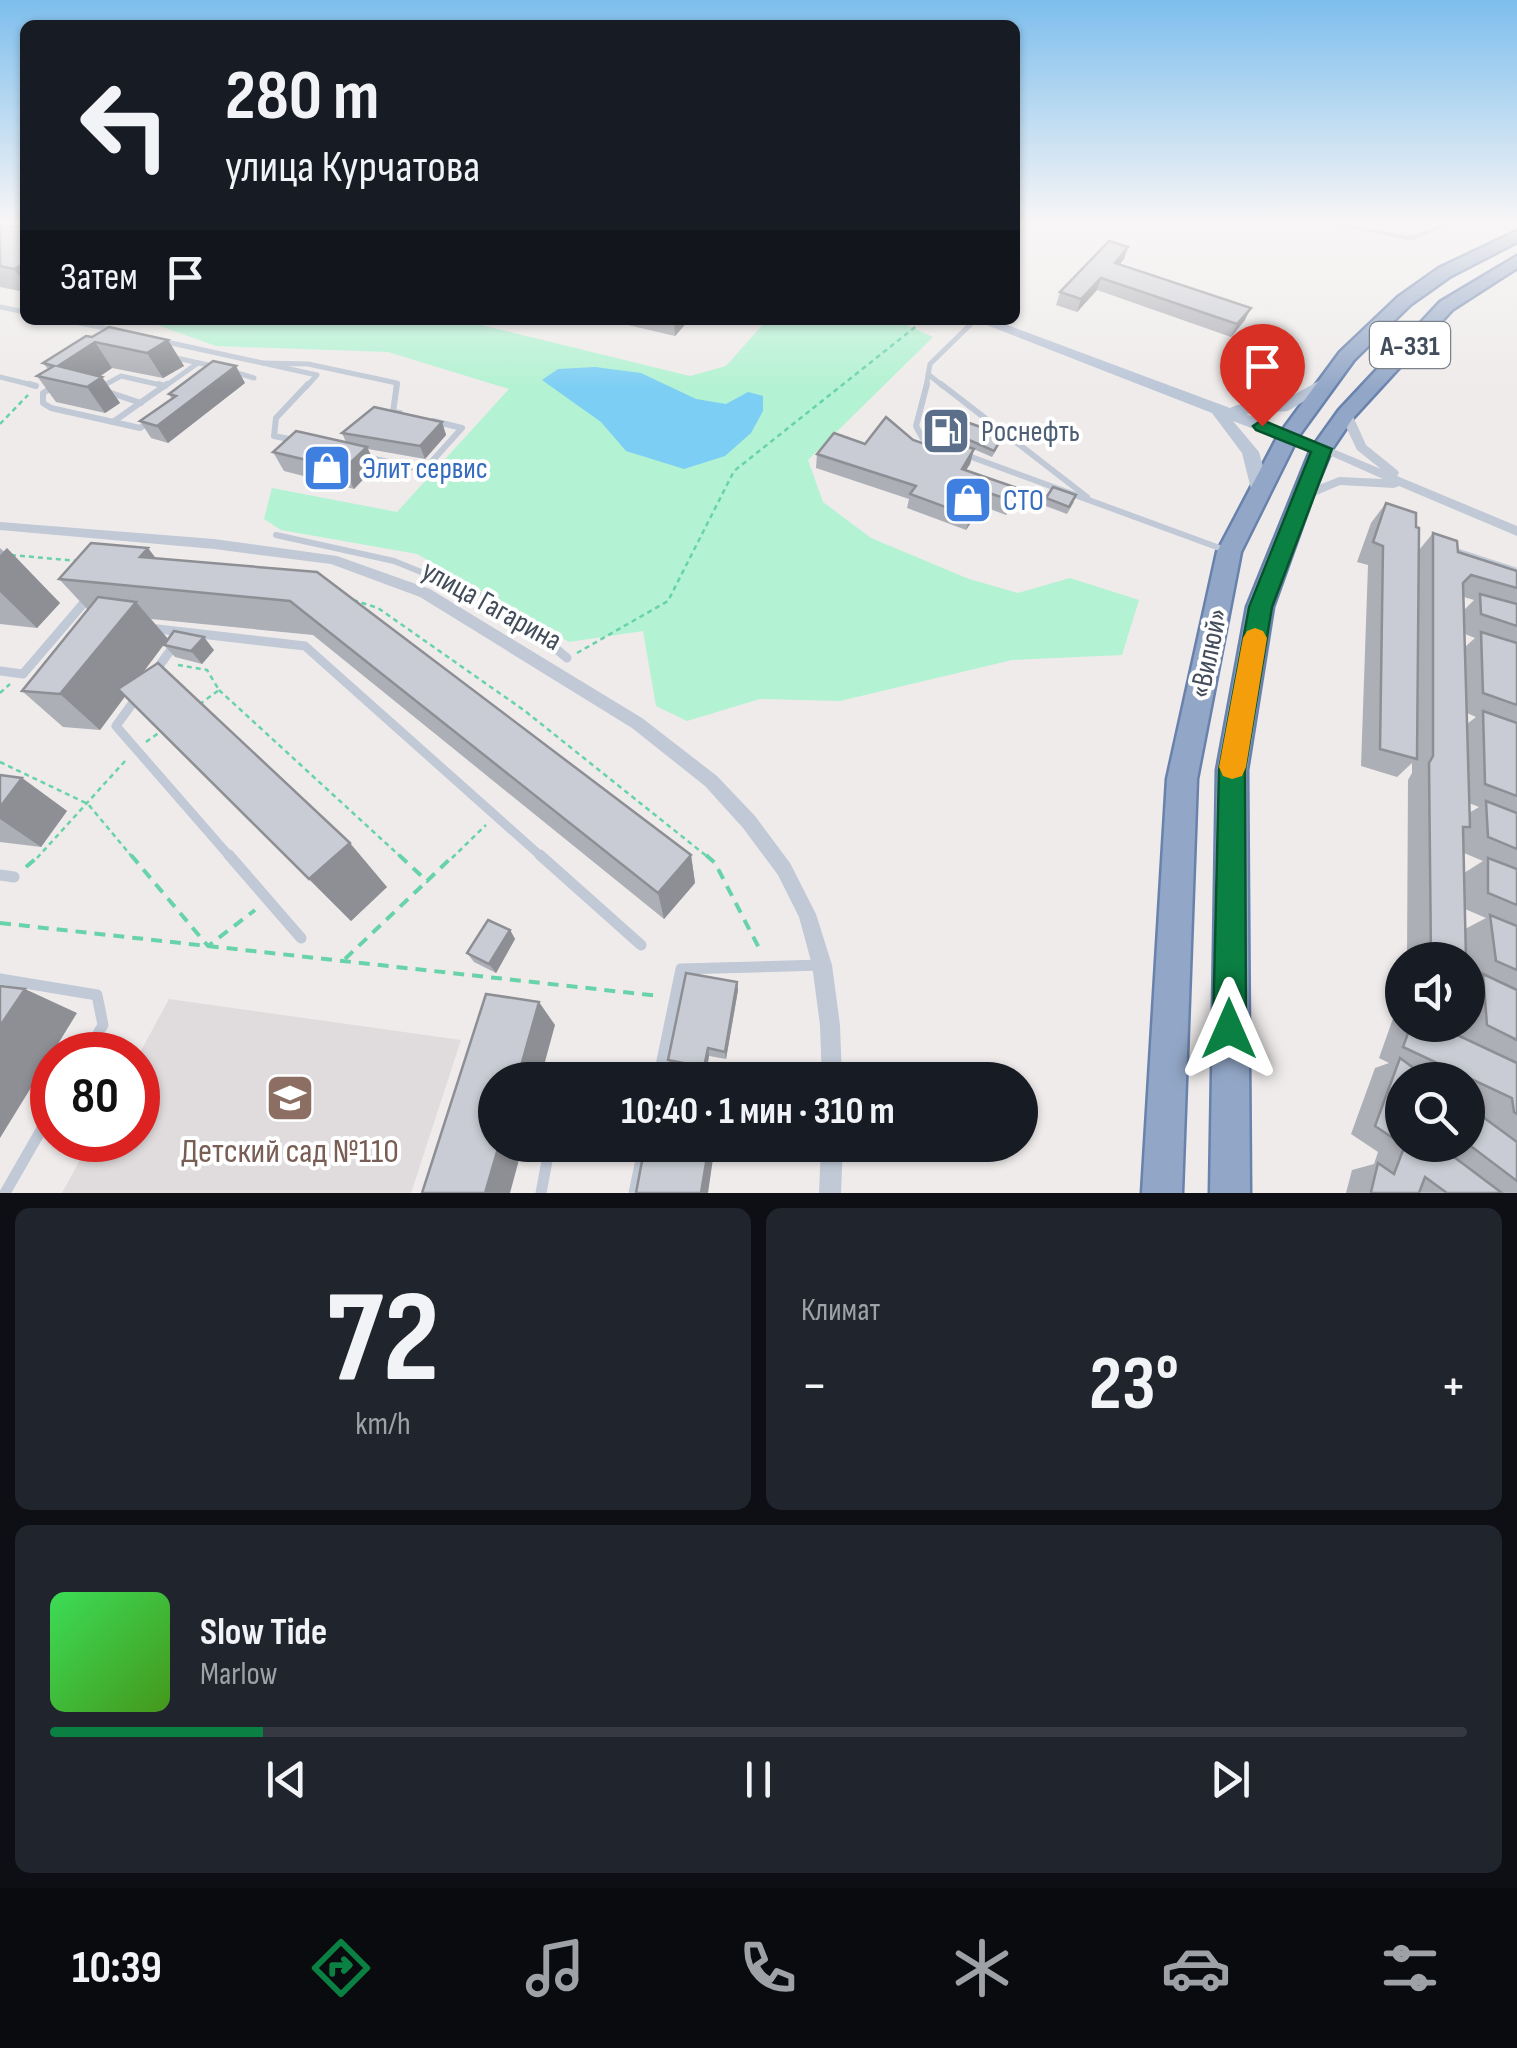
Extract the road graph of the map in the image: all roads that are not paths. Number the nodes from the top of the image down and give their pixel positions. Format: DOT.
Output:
graph roads {
  1 [pos="1436,279"];
  2 [pos="1489,279"];
  3 [pos="88,325"];
  4 [pos="973,325"];
  5 [pos="991,325"];
  6 [pos="130,334"];
  7 [pos="149,338"];
  8 [pos="166,356"];
  9 [pos="198,363"];
  10 [pos="263,363"];
  11 [pos="222,368"];
  12 [pos="928,374"];
  13 [pos="0,377"];
  14 [pos="208,378"];
  15 [pos="254,378"];
  16 [pos="1329,381"];
  17 [pos="58,383"];
  18 [pos="36,386"];
  19 [pos="165,386"];
  20 [pos="141,403"];
  21 [pos="1210,407"];
  22 [pos="1346,414"];
  23 [pos="410,416"];
  24 [pos="153,418"];
  25 [pos="428,420"];
  26 [pos="113,422"];
  27 [pos="1288,436"];
  28 [pos="311,444"];
  29 [pos="1322,449"];
  30 [pos="349,453"];
  31 [pos="1410,486"];
  32 [pos="1260,489"];
  33 [pos="1301,497"];
  34 [pos="1093,502"];
  35 [pos="0,526"];
  36 [pos="1517,531"];
  37 [pos="276,535"];
  38 [pos="140,538"];
  39 [pos="1446,547"];
  40 [pos="128,551"];
  41 [pos="1229,552"];
  42 [pos="1517,571"];
  43 [pos="94,592"];
  44 [pos="70,618"];
  45 [pos="89,621"];
  46 [pos="146,627"];
  47 [pos="183,632"];
  48 [pos="566,658"];
  49 [pos="0,671"];
  50 [pos="150,678"];
  51 [pos="139,694"];
  52 [pos="0,875"];
  53 [pos="14,877"];
  54 [pos="301,938"];
  55 [pos="642,945"];
  56 [pos="822,966"];
  57 [pos="0,979"];
  58 [pos="98,1032"];
  59 [pos="662,1062"];
  60 [pos="831,1062"];
  61 [pos="30,1149"];
  62 [pos="547,1162"];
  63 [pos="640,1162"];
  64 [pos="831,1162"];
  65 [pos="5,1193"];
  66 [pos="541,1193"];
  67 [pos="634,1193"];
  68 [pos="830,1193"];
  69 [pos="1162,1193"];
  70 [pos="1230,1193"];
  1 -- 16 [label="highway, «Вилюй» / А-331"];
  2 -- 22 [label="highway, «Вилюй» / А-331"];
  3 -- 6 [label="lane"];
  4 -- 12 [label="lane"];
  5 -- 21 [label="main road"];
  7 -- 10 [label="lane"];
  8 -- 9 [label="lane"];
  9 -- 11 [label="lane"];
  9 -- 19 [label="lane"];
  10 -- 23 [label="lane"];
  10 -- 28 [label="lane"];
  11 -- 14 [label="lane"];
  11 -- 15 [label="lane"];
  12 -- 34 [label="lane"];
  12 -- 34 [label="lane"];
  13 -- 18 [label="lane"];
  16 -- 21 [label="main road"];
  16 -- 27 [label="highway, «Вилюй» / А-331"];
  17 -- 26 [label="lane"];
  19 -- 20 [label="lane"];
  19 -- 20 [label="lane"];
  20 -- 26 [label="lane"];
  21 -- 27 [label="main road"];
  21 -- 32 [label="main road"];
  22 -- 29 [label="highway, «Вилюй» / А-331"];
  22 -- 31 [label="street"];
  24 -- 26 [label="lane"];
  25 -- 30 [label="lane"];
  27 -- 29 [label="highway"];
  27 -- 32 [label="highway, «Вилюй» / А-331"];
  29 -- 31 [label="street"];
  29 -- 33 [label="highway, «Вилюй» / А-331"];
  31 -- 33 [label="street"];
  31 -- 36 [label="street"];
  32 -- 41 [label="highway, «Вилюй» / А-331"];
  33 -- 70 [label="highway, «Вилюй» / А-331"];
  34 -- 41 [label="lane"];
  35 -- 38 [label="street, улица Гагарина"];
  37 -- 48 [label="lane"];
  38 -- 40 [label="lane"];
  38 -- 56 [label="street, улица Гагарина"];
  39 -- 42 [label="lane"];
  41 -- 69 [label="highway, «Вилюй» / А-331"];
  43 -- 44 [label="lane"];
  44 -- 45 [label="lane"];
  44 -- 49 [label="lane"];
  46 -- 47 [label="lane"];
  47 -- 50 [label="lane"];
  47 -- 55 [label="lane"];
  51 -- 54 [label="lane"];
  52 -- 53 [label="lane"];
  56 -- 59 [label="lane"];
  56 -- 60 [label="street, улица Гагарина"];
  57 -- 58 [label="lane"];
  61 -- 65 [label="lane"];
  62 -- 66 [label="lane"];
  63 -- 67 [label="lane"];
  64 -- 68 [label="street"];
}
